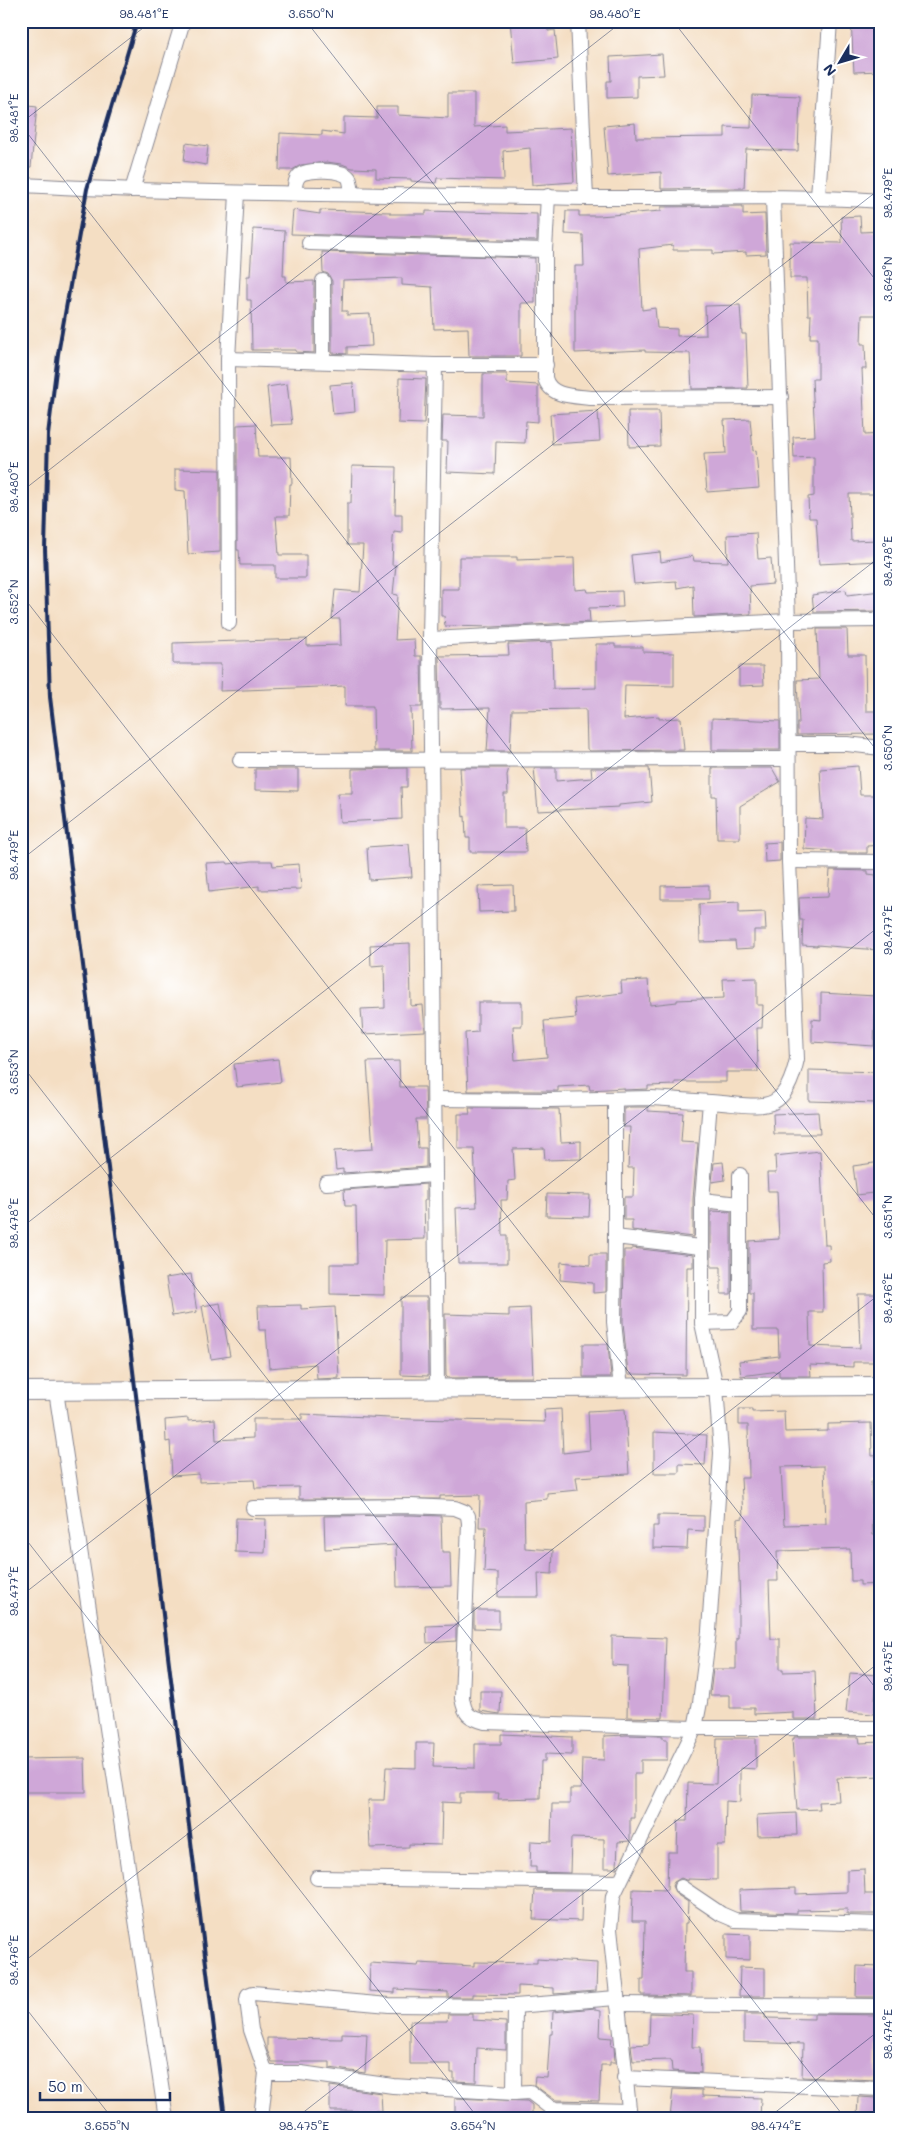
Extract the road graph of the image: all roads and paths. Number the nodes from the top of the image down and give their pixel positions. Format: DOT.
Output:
graph roads {
  1 [pos="183,21"];
  2 [pos="578,21"];
  3 [pos="830,21"];
  4 [pos="21,185"];
  5 [pos="132,190"];
  6 [pos="237,193"];
  7 [pos="294,193"];
  8 [pos="352,193"];
  9 [pos="548,196"];
  10 [pos="818,196"];
  11 [pos="586,198"];
  12 [pos="773,198"];
  13 [pos="881,201"];
  14 [pos="309,243"];
  15 [pos="545,250"];
  16 [pos="323,281"];
  17 [pos="228,359"];
  18 [pos="323,361"];
  19 [pos="434,365"];
  20 [pos="546,365"];
  21 [pos="781,398"];
  22 [pos="881,620"];
  23 [pos="788,621"];
  24 [pos="229,623"];
  25 [pos="430,639"];
  26 [pos="789,744"];
  27 [pos="881,748"];
  28 [pos="432,759"];
  29 [pos="788,759"];
  30 [pos="240,760"];
  31 [pos="789,861"];
  32 [pos="881,862"];
  33 [pos="435,1099"];
  34 [pos="615,1099"];
  35 [pos="710,1102"];
  36 [pos="434,1175"];
  37 [pos="740,1175"];
  38 [pos="326,1183"];
  39 [pos="702,1200"];
  40 [pos="739,1204"];
  41 [pos="615,1237"];
  42 [pos="700,1247"];
  43 [pos="702,1322"];
  44 [pos="881,1386"];
  45 [pos="716,1387"];
  46 [pos="621,1388"];
  47 [pos="436,1389"];
  48 [pos="21,1391"];
  49 [pos="56,1391"];
  50 [pos="253,1508"];
  51 [pos="695,1728"];
  52 [pos="881,1728"];
  53 [pos="317,1878"];
  54 [pos="619,1882"];
  55 [pos="680,1887"];
  56 [pos="881,1924"];
  57 [pos="616,2001"];
  58 [pos="515,2006"];
  59 [pos="881,2006"];
  60 [pos="266,2073"];
  61 [pos="624,2078"];
  62 [pos="881,2089"];
  63 [pos="514,2093"];
  64 [pos="629,2114"];
  65 [pos="166,2118"];
  66 [pos="261,2118"];
  1 -- 5 [label="street"];
  2 -- 11 [label="street"];
  3 -- 10 [label="street"];
  4 -- 5 [label="street"];
  5 -- 6 [label="street"];
  6 -- 7 [label="street"];
  6 -- 17 [label="street"];
  7 -- 8 [label="street"];
  7 -- 8 [label="street"];
  8 -- 9 [label="street"];
  9 -- 11 [label="street"];
  9 -- 15 [label="street"];
  10 -- 12 [label="street"];
  10 -- 13 [label="street"];
  11 -- 12 [label="street"];
  12 -- 21 [label="street"];
  14 -- 15 [label="street"];
  15 -- 20 [label="street"];
  16 -- 18 [label="street"];
  17 -- 18 [label="street"];
  17 -- 24 [label="street"];
  18 -- 19 [label="street"];
  19 -- 20 [label="street"];
  19 -- 25 [label="street"];
  20 -- 21 [label="street"];
  21 -- 23 [label="street"];
  22 -- 23 [label="street"];
  23 -- 25 [label="street"];
  23 -- 26 [label="street"];
  25 -- 28 [label="street"];
  26 -- 27 [label="street"];
  26 -- 29 [label="street"];
  28 -- 29 [label="street"];
  28 -- 30 [label="street"];
  28 -- 33 [label="street"];
  29 -- 31 [label="street"];
  31 -- 32 [label="street"];
  31 -- 35 [label="street"];
  33 -- 34 [label="street"];
  33 -- 36 [label="street"];
  34 -- 35 [label="street"];
  34 -- 41 [label="street"];
  35 -- 39 [label="street"];
  36 -- 38 [label="street"];
  36 -- 47 [label="street"];
  37 -- 40 [label="street"];
  39 -- 40 [label="street"];
  39 -- 42 [label="street"];
  40 -- 43 [label="street"];
  41 -- 42 [label="street"];
  41 -- 46 [label="street"];
  42 -- 43 [label="street"];
  43 -- 45 [label="street"];
  44 -- 45 [label="street"];
  45 -- 46 [label="street"];
  45 -- 51 [label="street"];
  46 -- 47 [label="street"];
  47 -- 49 [label="street"];
  48 -- 49 [label="street"];
  49 -- 65 [label="street"];
  50 -- 51 [label="street"];
  51 -- 52 [label="street"];
  51 -- 54 [label="street"];
  53 -- 54 [label="street"];
  54 -- 57 [label="street"];
  55 -- 56 [label="street"];
  57 -- 58 [label="street"];
  57 -- 59 [label="street"];
  57 -- 61 [label="street"];
  58 -- 60 [label="street"];
  58 -- 63 [label="street"];
  60 -- 63 [label="street"];
  60 -- 66 [label="street"];
  61 -- 62 [label="street"];
  61 -- 64 [label="street"];
  63 -- 64 [label="street"];
}
